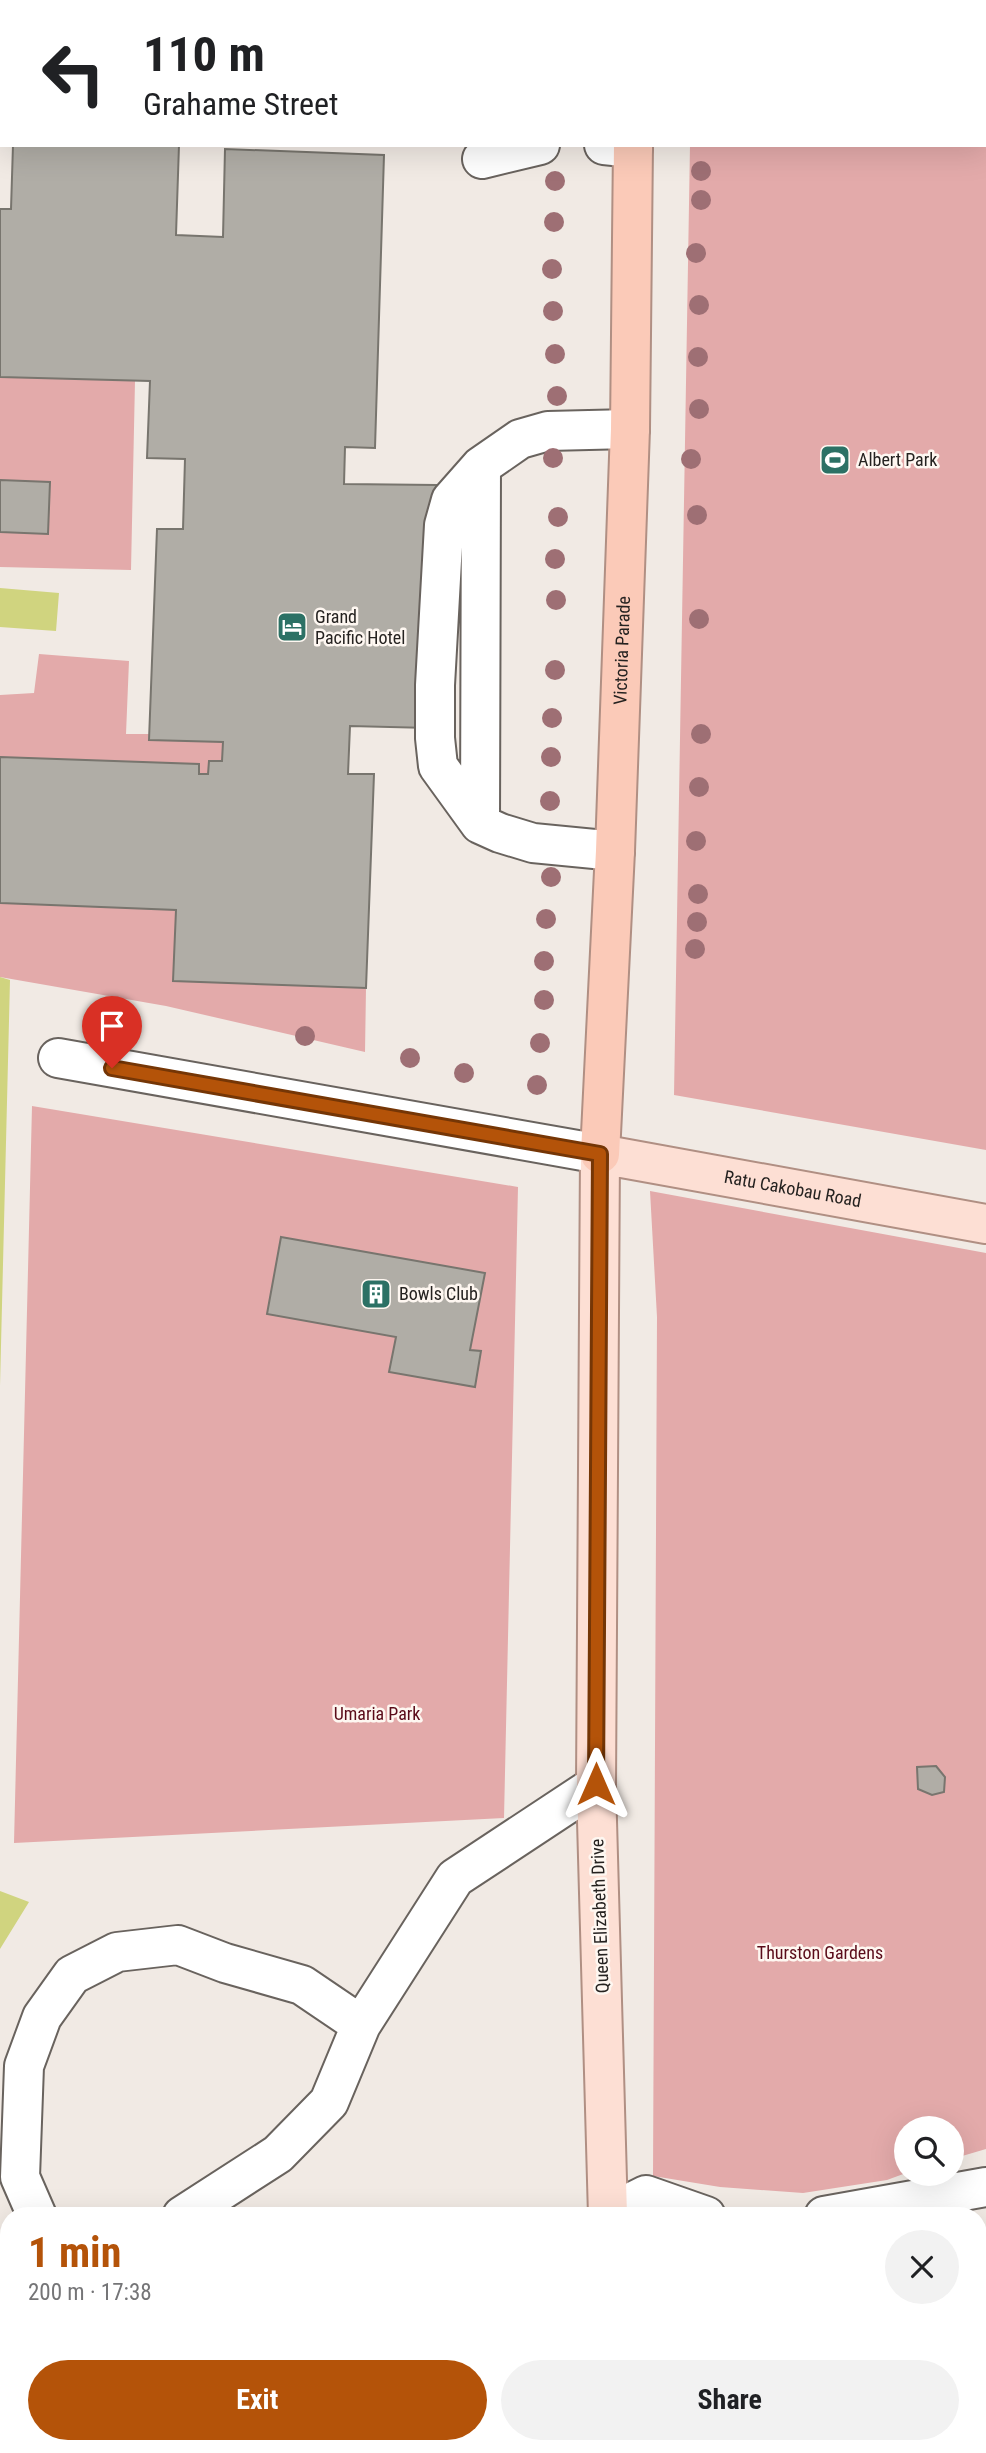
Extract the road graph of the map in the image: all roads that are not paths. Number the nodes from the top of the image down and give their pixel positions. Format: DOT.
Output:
graph roads {
  1 [pos="532,147"];
  2 [pos="623,147"];
  3 [pos="482,159"];
  4 [pos="630,429"];
  5 [pos="615,851"];
  6 [pos="58,1058"];
  7 [pos="600,1154"];
  8 [pos="986,1224"];
  9 [pos="596,1784"];
  10 [pos="361,2025"];
  11 [pos="986,2187"];
  12 [pos="33,2207"];
  13 [pos="196,2207"];
  14 [pos="608,2207"];
  15 [pos="623,2207"];
  16 [pos="680,2207"];
  17 [pos="874,2207"];
  1 -- 3 [label="street"];
  2 -- 4 [label="highway, Victoria Parade"];
  4 -- 5 [label="highway, Victoria Parade"];
  4 -- 5 [label="street"];
  5 -- 7 [label="highway, Victoria Parade"];
  6 -- 7 [label="street"];
  7 -- 8 [label="main road, Ratu Cakobau Road"];
  7 -- 9 [label="main road, Queen Elizabeth Drive"];
  9 -- 10 [label="street"];
  9 -- 14 [label="main road, Queen Elizabeth Drive"];
  10 -- 12 [label="street"];
  10 -- 13 [label="street"];
  11 -- 17 [label="street"];
  15 -- 16 [label="street"];
}
